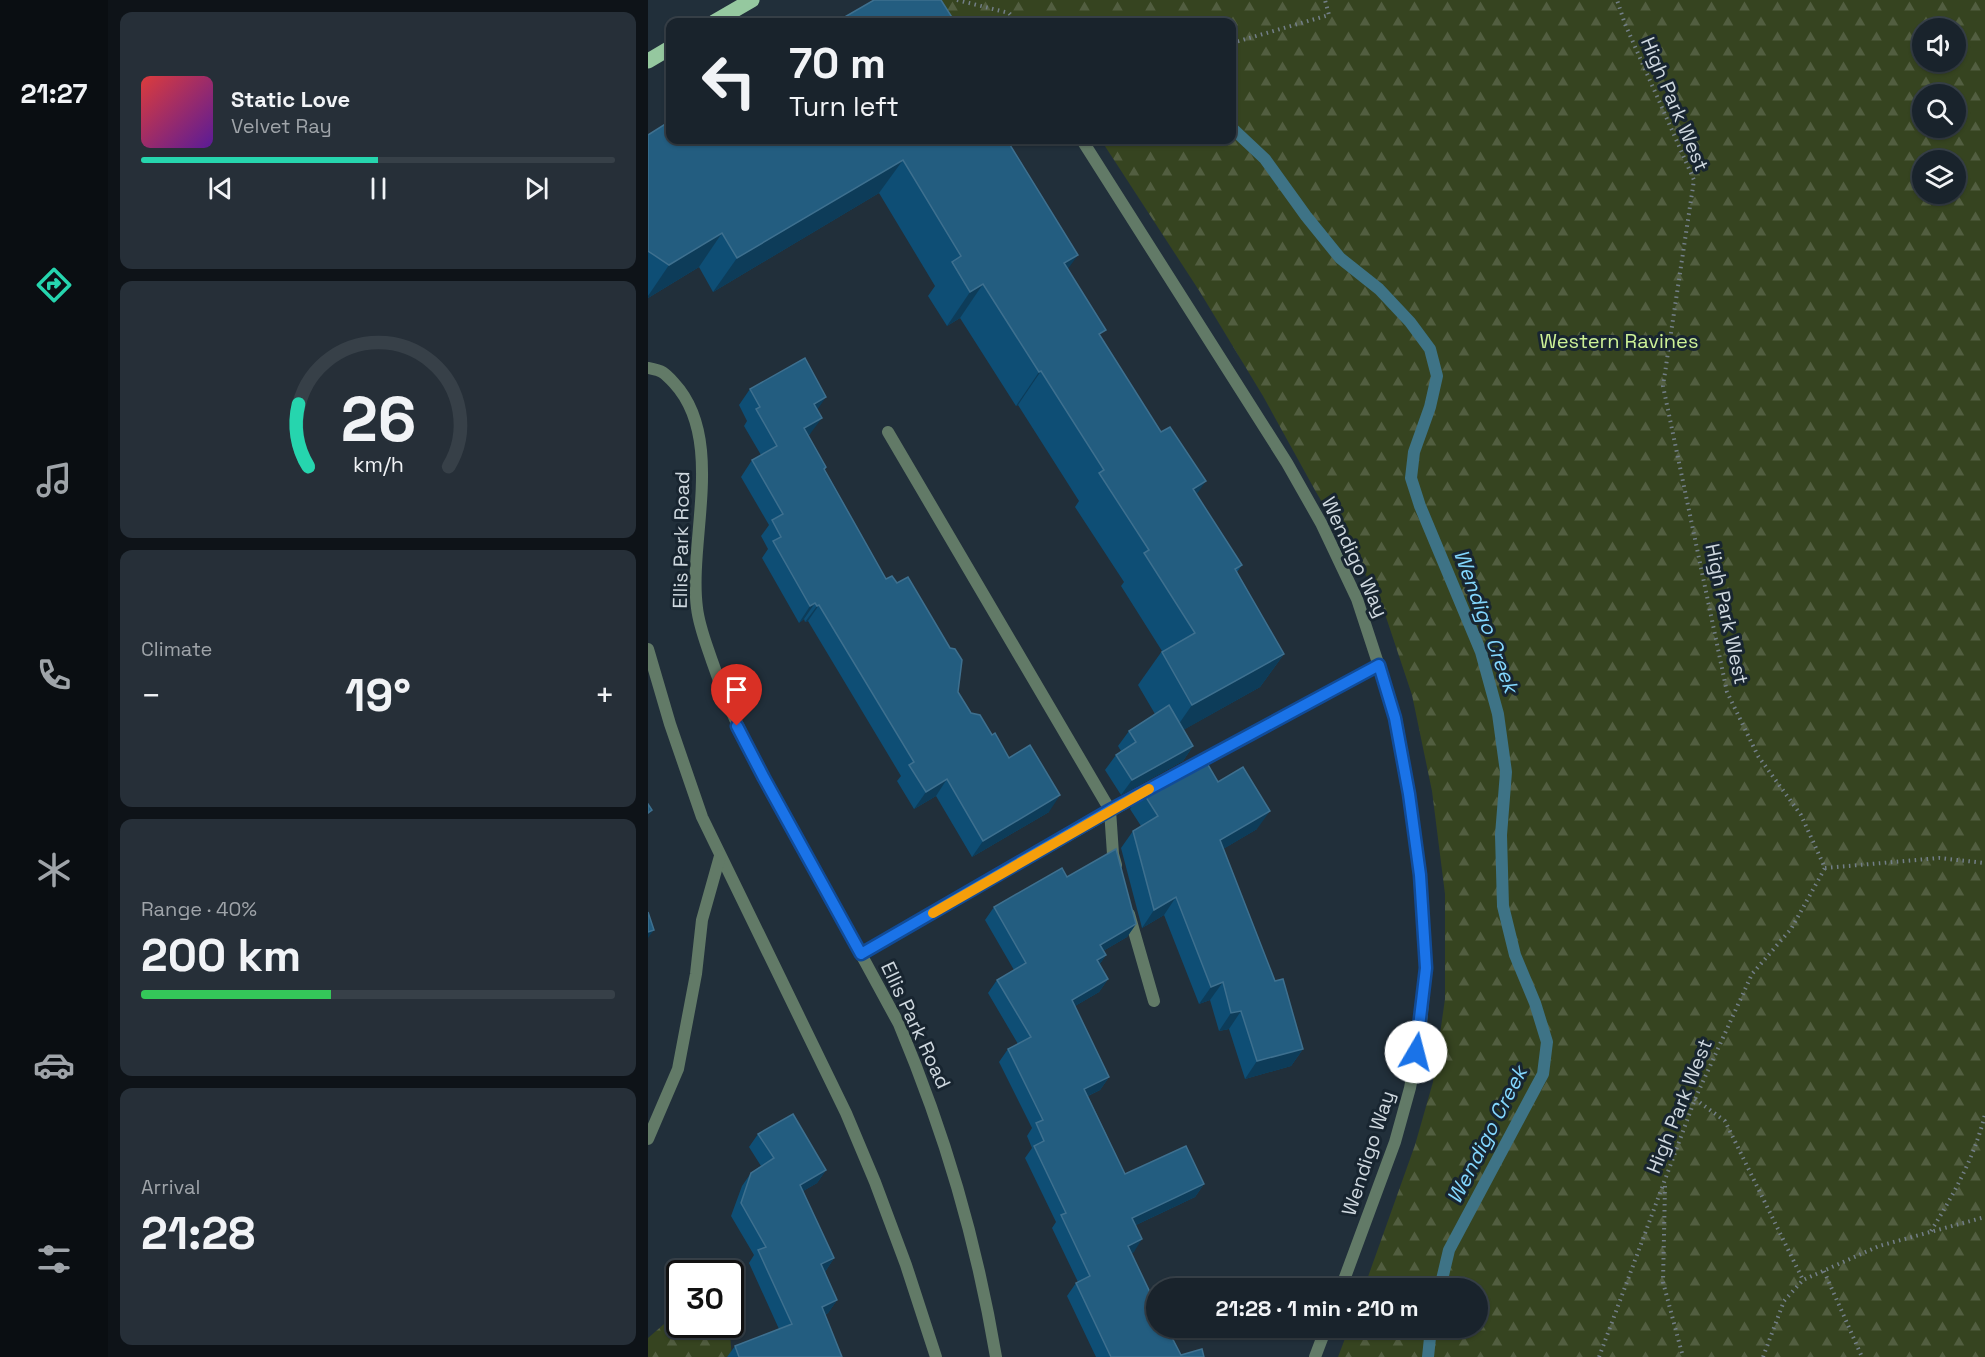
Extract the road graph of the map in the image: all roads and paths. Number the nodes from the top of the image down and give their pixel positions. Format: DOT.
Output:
graph roads {
  1 [pos="752,0"];
  2 [pos="957,0"];
  3 [pos="1325,0"];
  4 [pos="1617,0"];
  5 [pos="721,18"];
  6 [pos="1013,18"];
  7 [pos="1236,42"];
  8 [pos="666,50"];
  9 [pos="648,61"];
  10 [pos="1085,144"];
  11 [pos="648,368"];
  12 [pos="888,432"];
  13 [pos="648,649"];
  14 [pos="1379,665"];
  15 [pos="1183,771"];
  16 [pos="1162,782"];
  17 [pos="1110,810"];
  18 [pos="720,856"];
  19 [pos="1985,863"];
  20 [pos="1825,868"];
  21 [pos="1119,876"];
  22 [pos="1125,899"];
  23 [pos="861,954"];
  24 [pos="1154,1001"];
  25 [pos="1695,1099"];
  26 [pos="1985,1114"];
  27 [pos="648,1139"];
  28 [pos="1665,1182"];
  29 [pos="1985,1217"];
  30 [pos="1931,1231"];
  31 [pos="1824,1271"];
  32 [pos="1345,1278"];
  33 [pos="1803,1280"];
  34 [pos="1322,1338"];
  35 [pos="936,1357"];
  36 [pos="996,1357"];
  37 [pos="1315,1357"];
  38 [pos="1599,1357"];
  39 [pos="1683,1357"];
  40 [pos="1763,1357"];
  41 [pos="1862,1357"];
  1 -- 5 [label="main road"];
  2 -- 6 [label="path"];
  3 -- 7 [label="path"];
  4 -- 20 [label="path, High Park West"];
  8 -- 9 [label="main road"];
  10 -- 14 [label="street, Wendigo Way"];
  11 -- 23 [label="street, Ellis Park Road"];
  12 -- 17 [label="street"];
  13 -- 18 [label="street"];
  14 -- 15 [label="street"];
  14 -- 32 [label="street, Wendigo Way"];
  16 -- 17 [label="street"];
  17 -- 21 [label="street"];
  17 -- 23 [label="street"];
  18 -- 27 [label="street"];
  18 -- 35 [label="street"];
  19 -- 20 [label="path"];
  20 -- 25 [label="path, High Park West"];
  22 -- 24 [label="street"];
  23 -- 36 [label="street, Ellis Park Road"];
  25 -- 28 [label="path, High Park West"];
  25 -- 33 [label="path"];
  26 -- 30 [label="path"];
  28 -- 38 [label="path, High Park West"];
  28 -- 39 [label="path"];
  29 -- 30 [label="path"];
  30 -- 31 [label="path"];
  31 -- 33 [label="path"];
  31 -- 41 [label="path"];
  33 -- 40 [label="path"];
  34 -- 37 [label="street"];
}
